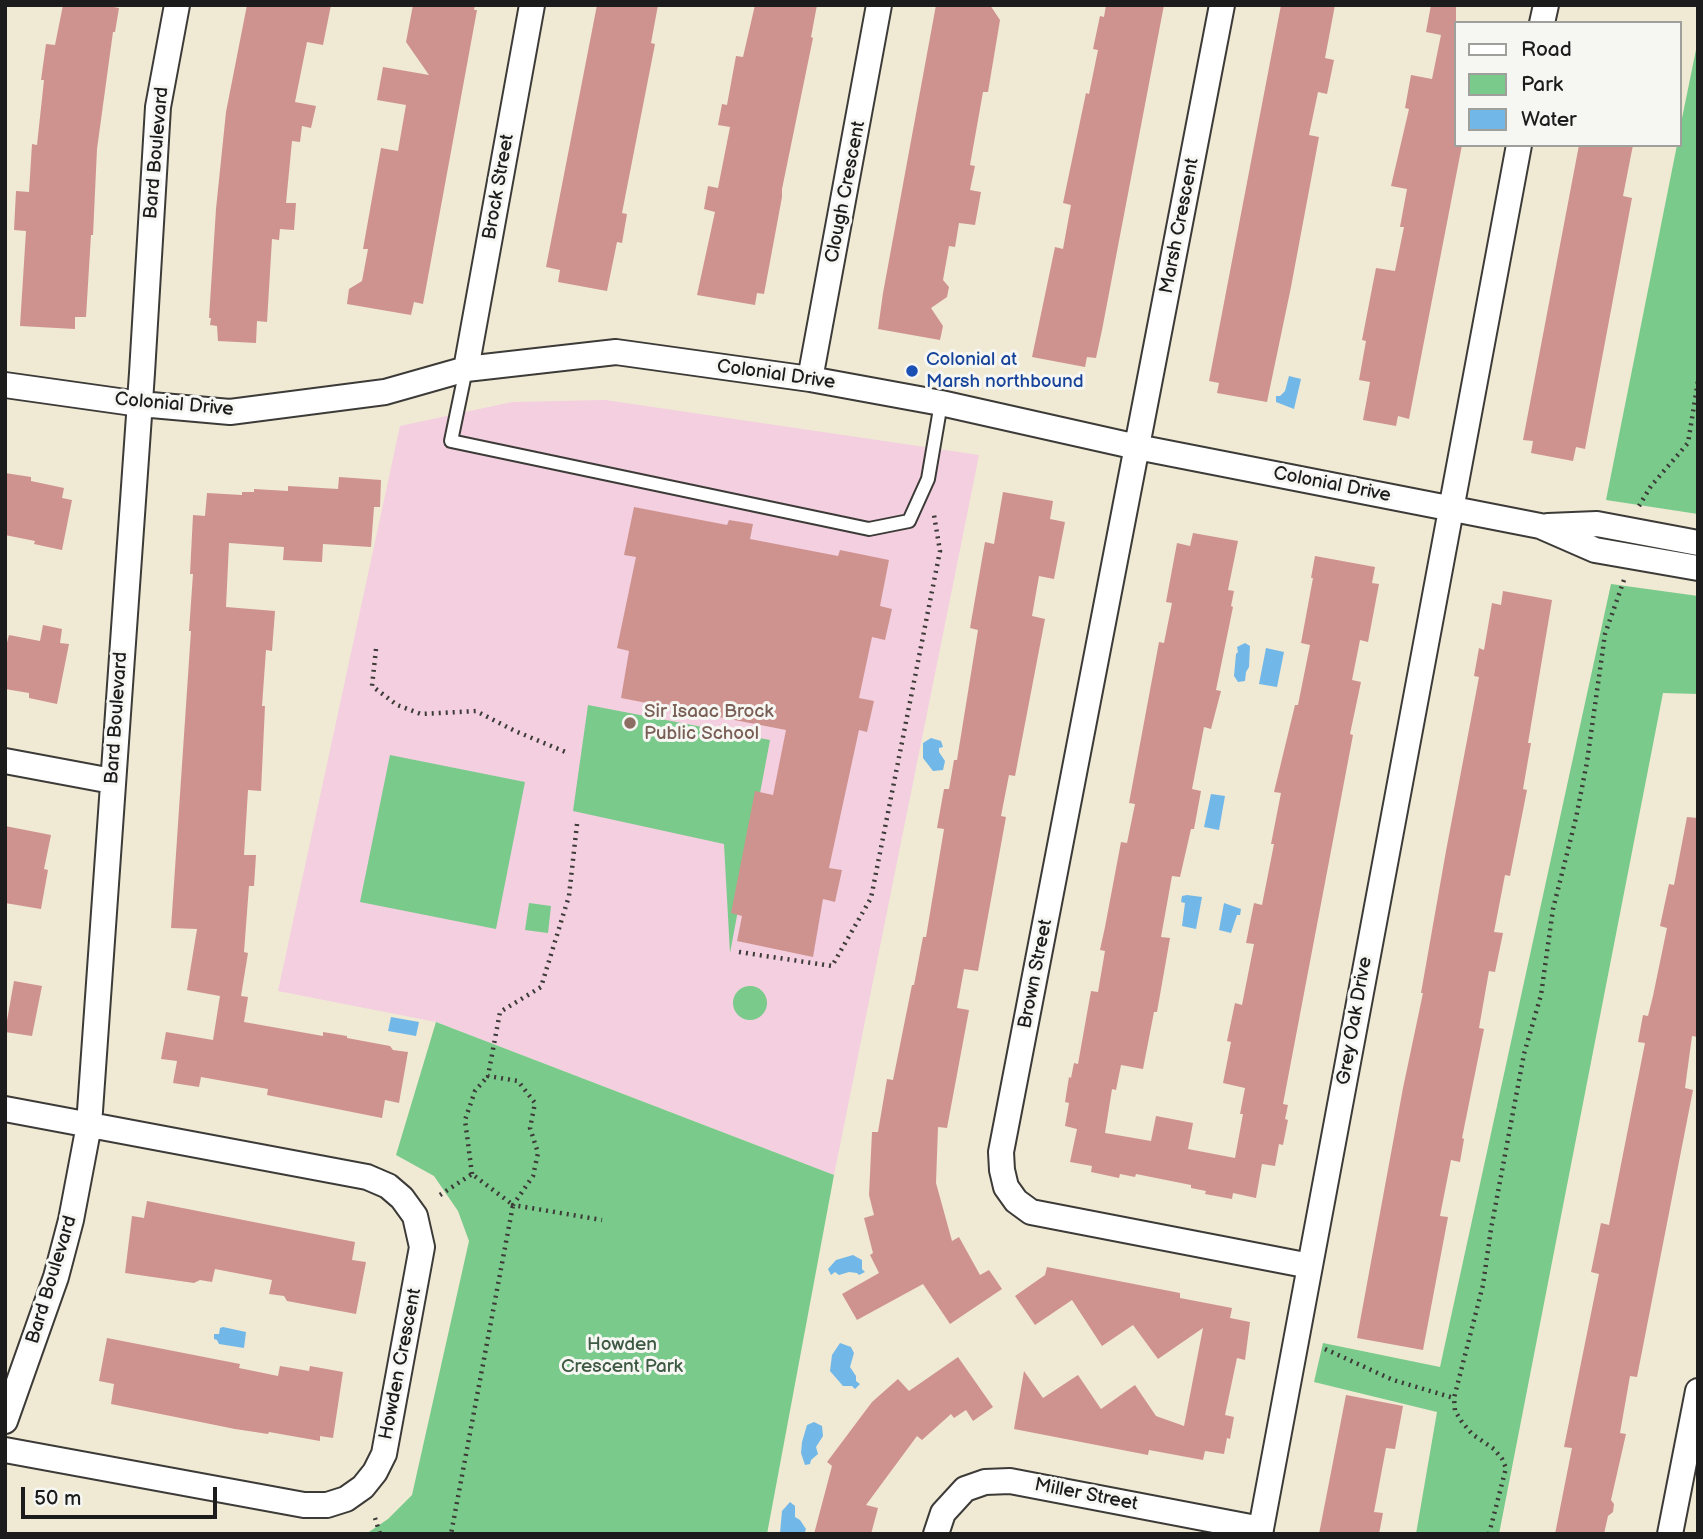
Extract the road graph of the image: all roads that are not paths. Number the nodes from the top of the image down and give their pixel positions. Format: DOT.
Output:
graph roads {
  1 [pos="177,5"];
  2 [pos="531,5"];
  3 [pos="879,5"];
  4 [pos="1222,5"];
  5 [pos="1519,147"];
  6 [pos="466,369"];
  7 [pos="810,379"];
  8 [pos="5,385"];
  9 [pos="941,403"];
  10 [pos="140,404"];
  11 [pos="1137,447"];
  12 [pos="1450,508"];
  13 [pos="1540,526"];
  14 [pos="1698,543"];
  15 [pos="1698,568"];
  16 [pos="5,761"];
  17 [pos="113,781"];
  18 [pos="5,1110"];
  19 [pos="89,1125"];
  20 [pos="1310,1266"];
  21 [pos="1698,1391"];
  22 [pos="5,1422"];
  23 [pos="5,1450"];
  24 [pos="1260,1532"];
  25 [pos="936,1534"];
  26 [pos="1670,1534"];
  1 -- 10 [label="street, Bard Boulevard"];
  2 -- 6 [label="street, Brock Street"];
  3 -- 7 [label="street, Clough Crescent"];
  4 -- 11 [label="street, Marsh Crescent"];
  5 -- 12 [label="street"];
  6 -- 7 [label="street, Colonial Drive"];
  6 -- 9 [label="lane"];
  6 -- 10 [label="street, Colonial Drive"];
  7 -- 9 [label="street, Colonial Drive"];
  8 -- 10 [label="street, Colonial Drive"];
  9 -- 11 [label="street, Colonial Drive"];
  10 -- 17 [label="street, Bard Boulevard"];
  11 -- 12 [label="street, Colonial Drive"];
  11 -- 20 [label="street, Brown Street"];
  12 -- 13 [label="street, Colonial Drive"];
  12 -- 20 [label="street, Grey Oak Drive"];
  13 -- 14 [label="street, Colonial Drive"];
  13 -- 15 [label="street, Colonial Drive"];
  16 -- 17 [label="street"];
  17 -- 19 [label="street, Bard Boulevard"];
  18 -- 19 [label="street, Howden Crescent"];
  19 -- 22 [label="street, Bard Boulevard"];
  19 -- 23 [label="street, Howden Crescent"];
  20 -- 24 [label="street, Grey Oak Drive"];
  21 -- 26 [label="street"];
  24 -- 25 [label="street, Miller Street"];
}
